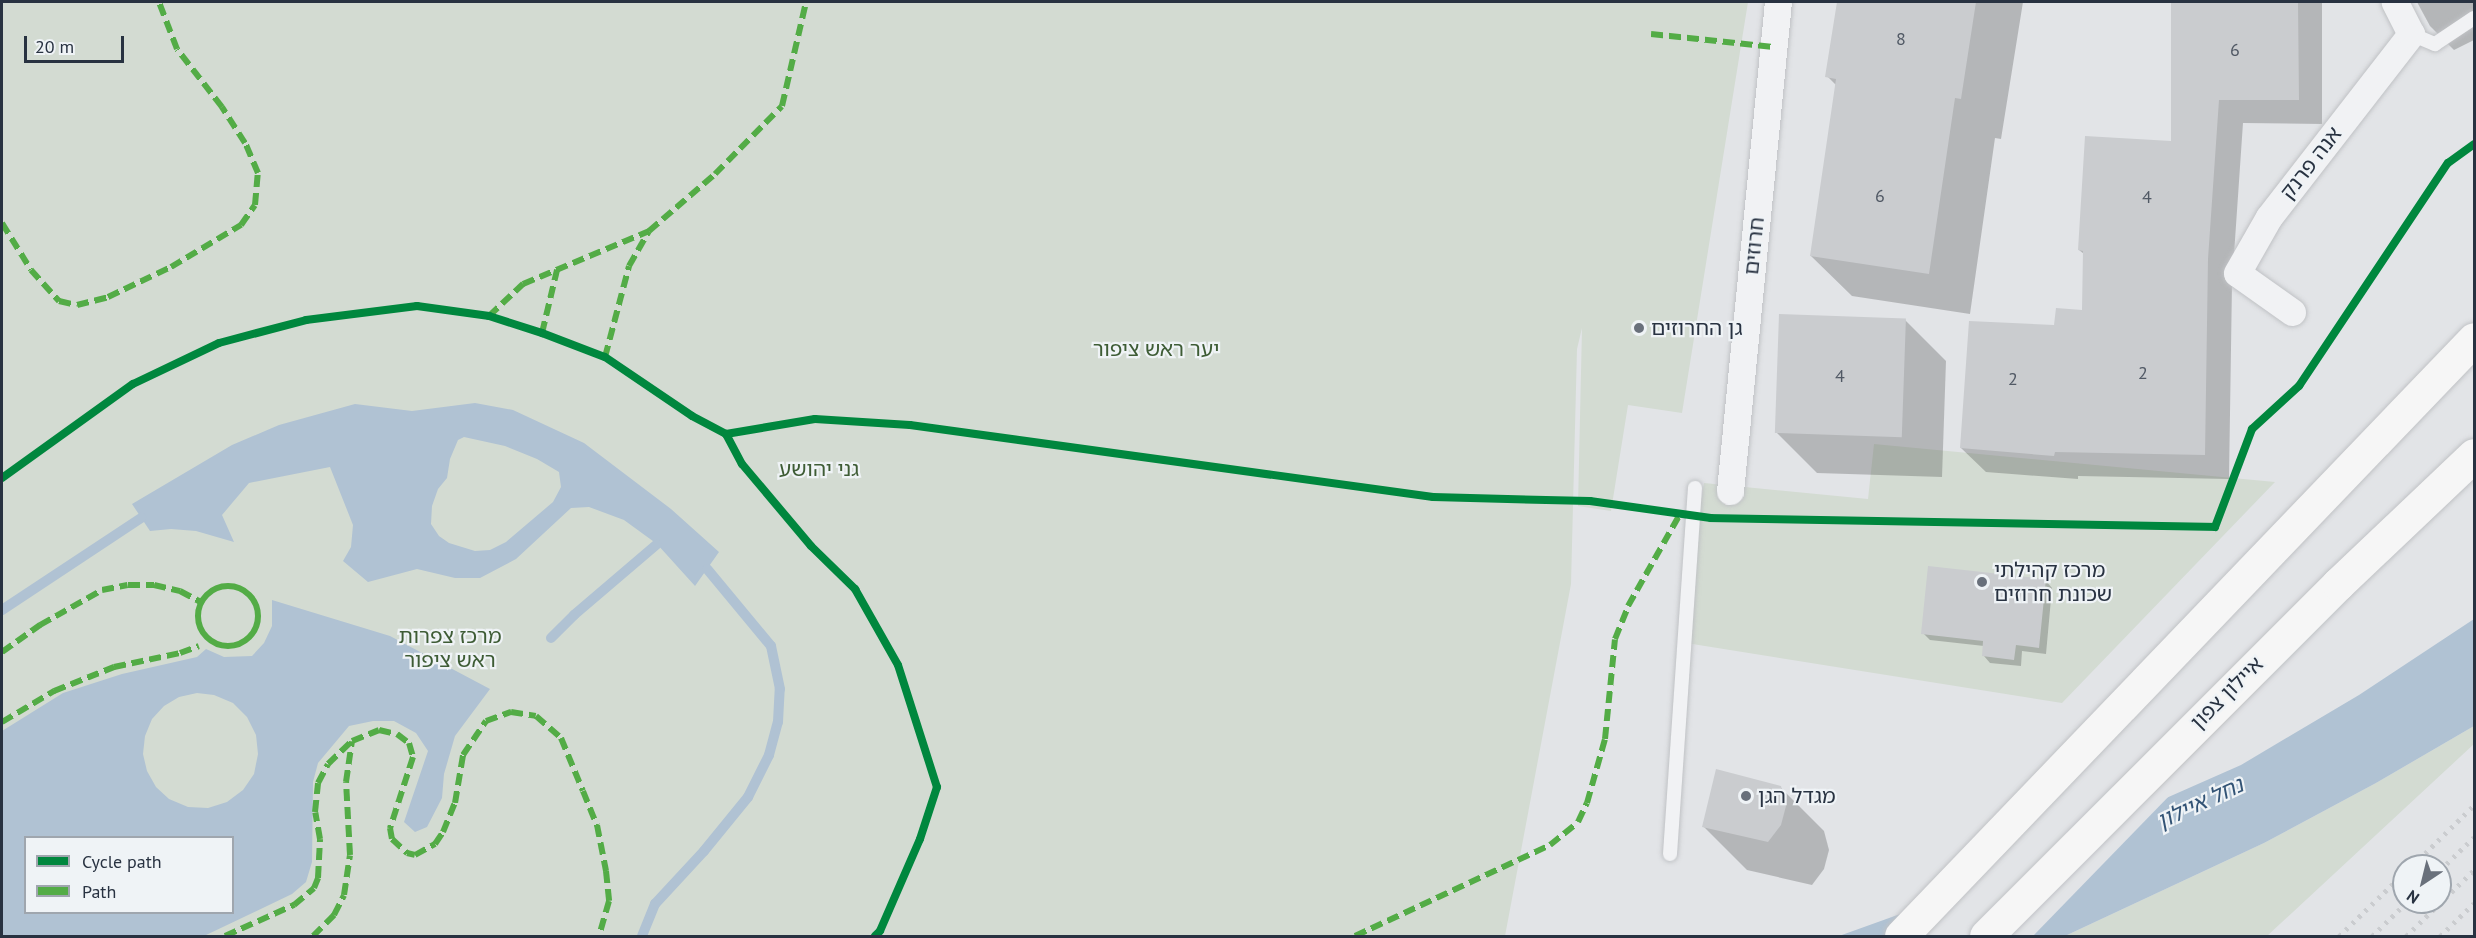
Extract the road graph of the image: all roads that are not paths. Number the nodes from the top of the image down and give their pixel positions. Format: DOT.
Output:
graph roads {
  1 [pos="1778,2"];
  2 [pos="2395,2"];
  3 [pos="2475,18"];
  4 [pos="2411,34"];
  5 [pos="2292,312"];
  6 [pos="2475,339"];
  7 [pos="2475,455"];
  8 [pos="1695,488"];
  9 [pos="1730,491"];
  10 [pos="1670,854"];
  11 [pos="1901,936"];
  12 [pos="1986,936"];
  1 -- 9 [label="street, חרוזים"];
  2 -- 4 [label="street"];
  3 -- 4 [label="lane"];
  4 -- 5 [label="street, אנה פרנק"];
  6 -- 11 [label="highway"];
  7 -- 12 [label="highway, איילון צפון"];
  8 -- 10 [label="lane"];
}
